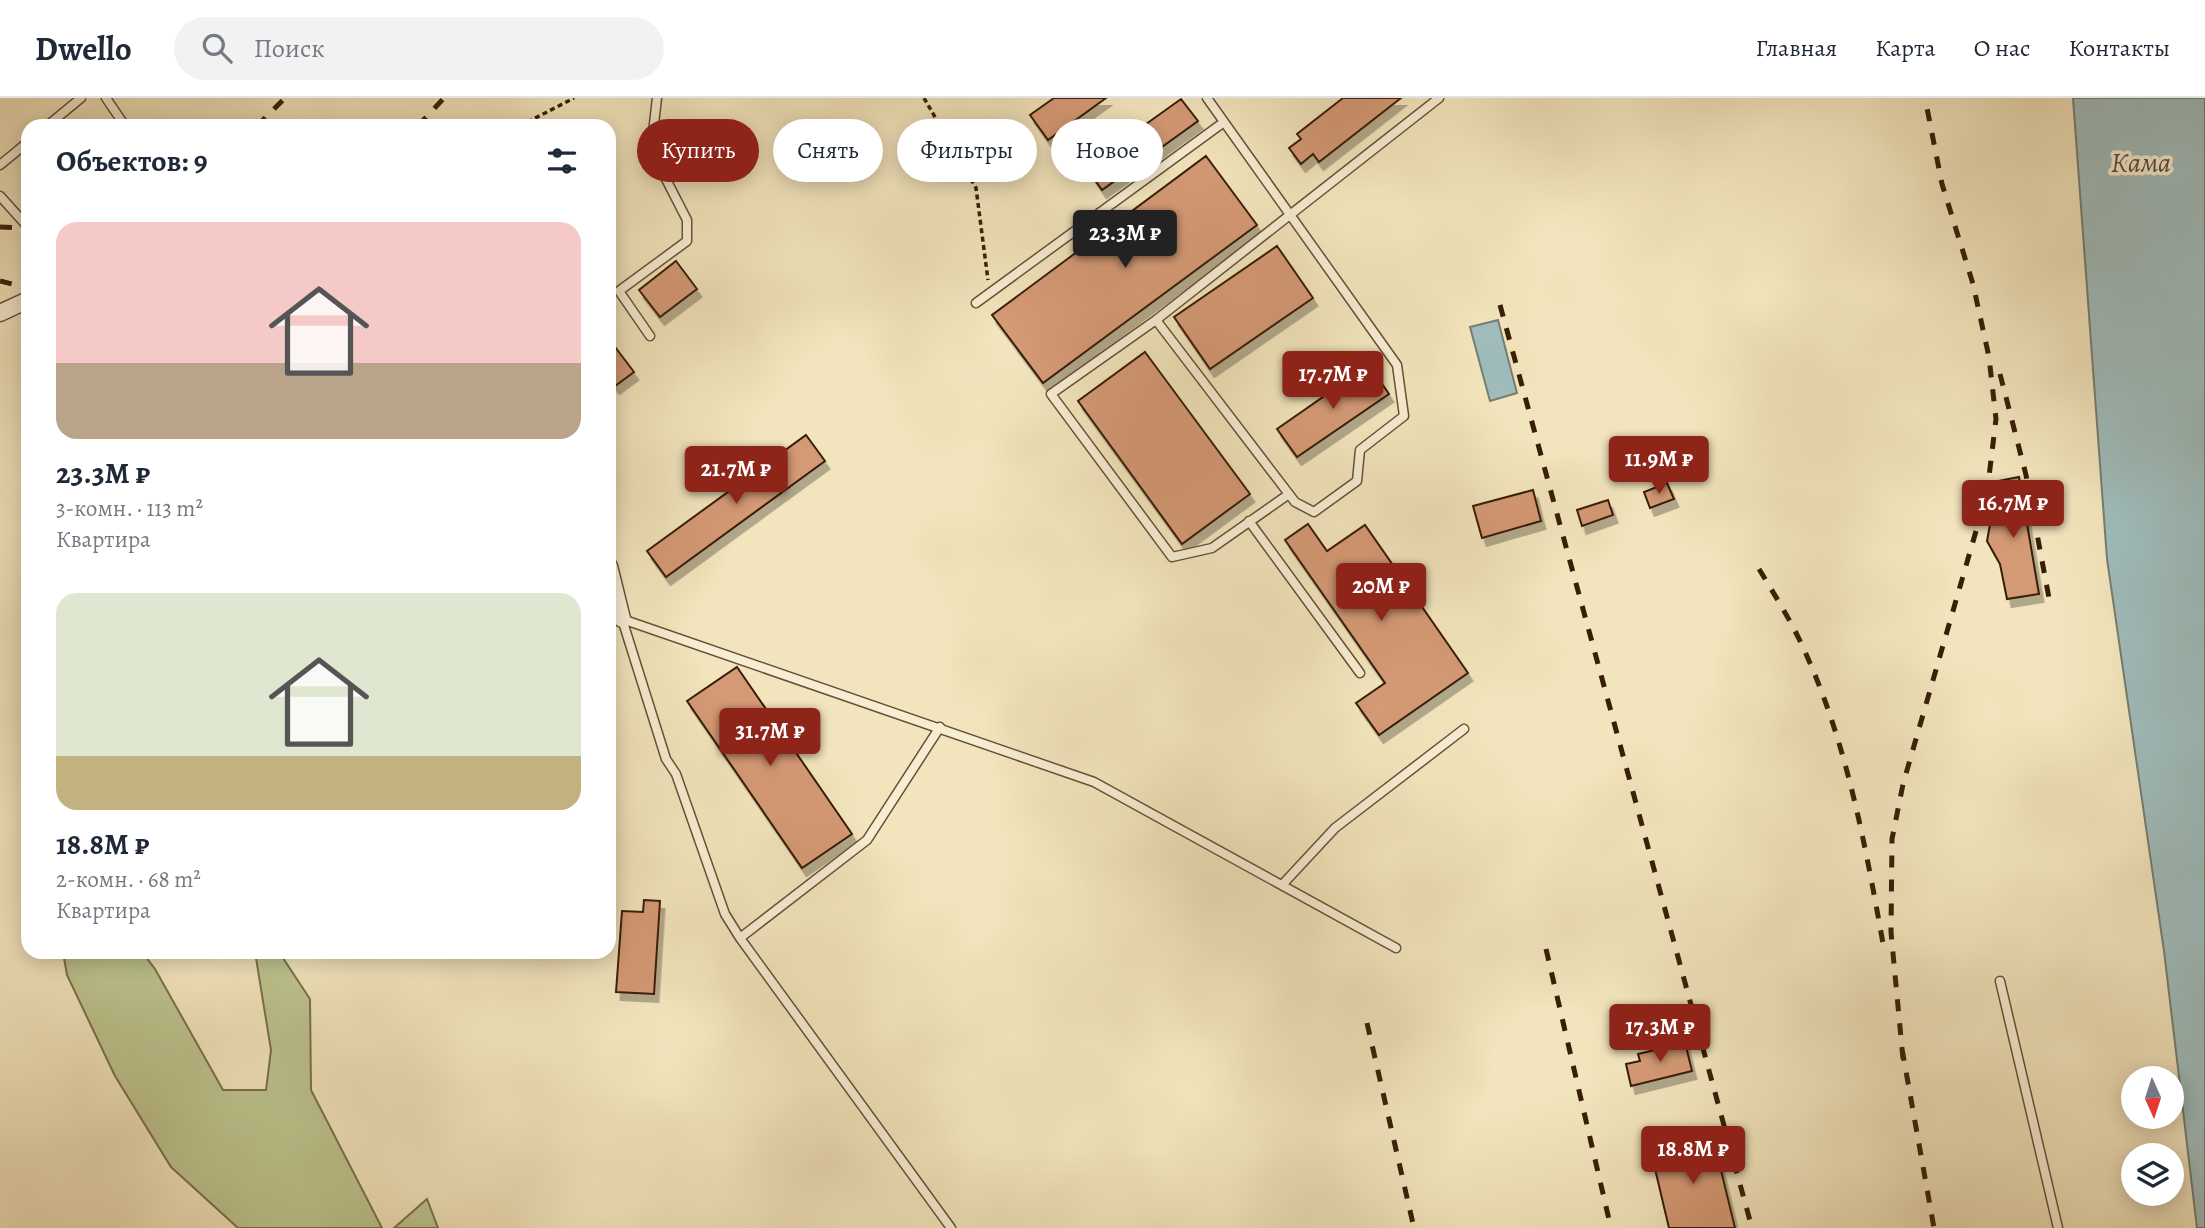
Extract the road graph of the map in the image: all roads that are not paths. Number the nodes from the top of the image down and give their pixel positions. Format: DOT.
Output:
graph roads {
  1 [pos="81,98"];
  2 [pos="106,98"];
  3 [pos="657,98"];
  4 [pos="1207,98"];
  5 [pos="1439,98"];
  6 [pos="56,119"];
  7 [pos="120,119"];
  8 [pos="1224,122"];
  9 [pos="21,148"];
  10 [pos="0,165"];
  11 [pos="0,196"];
  12 [pos="1289,213"];
  13 [pos="21,219"];
  14 [pos="21,303"];
  15 [pos="976,303"];
  16 [pos="0,313"];
  17 [pos="1156,320"];
  18 [pos="650,336"];
  19 [pos="1289,494"];
  20 [pos="1250,521"];
  21 [pos="616,595"];
  22 [pos="622,620"];
  23 [pos="1360,673"];
  24 [pos="940,727"];
  25 [pos="1464,729"];
  26 [pos="1282,885"];
  27 [pos="740,937"];
  28 [pos="1396,948"];
  29 [pos="2000,981"];
  30 [pos="951,1228"];
  31 [pos="2058,1228"];
  1 -- 6 [label="lane"];
  2 -- 7 [label="lane"];
  3 -- 18 [label="lane"];
  4 -- 8 [label="lane"];
  5 -- 12 [label="lane"];
  8 -- 12 [label="lane"];
  8 -- 15 [label="lane"];
  9 -- 10 [label="lane"];
  11 -- 13 [label="lane"];
  12 -- 17 [label="lane"];
  12 -- 19 [label="lane"];
  14 -- 16 [label="street"];
  17 -- 19 [label="lane"];
  17 -- 20 [label="lane"];
  19 -- 20 [label="lane"];
  20 -- 23 [label="lane"];
  21 -- 22 [label="street"];
  22 -- 24 [label="lane"];
  22 -- 27 [label="lane"];
  24 -- 26 [label="lane"];
  24 -- 27 [label="lane"];
  25 -- 26 [label="lane"];
  26 -- 28 [label="lane"];
  27 -- 30 [label="lane"];
  29 -- 31 [label="lane"];
}
